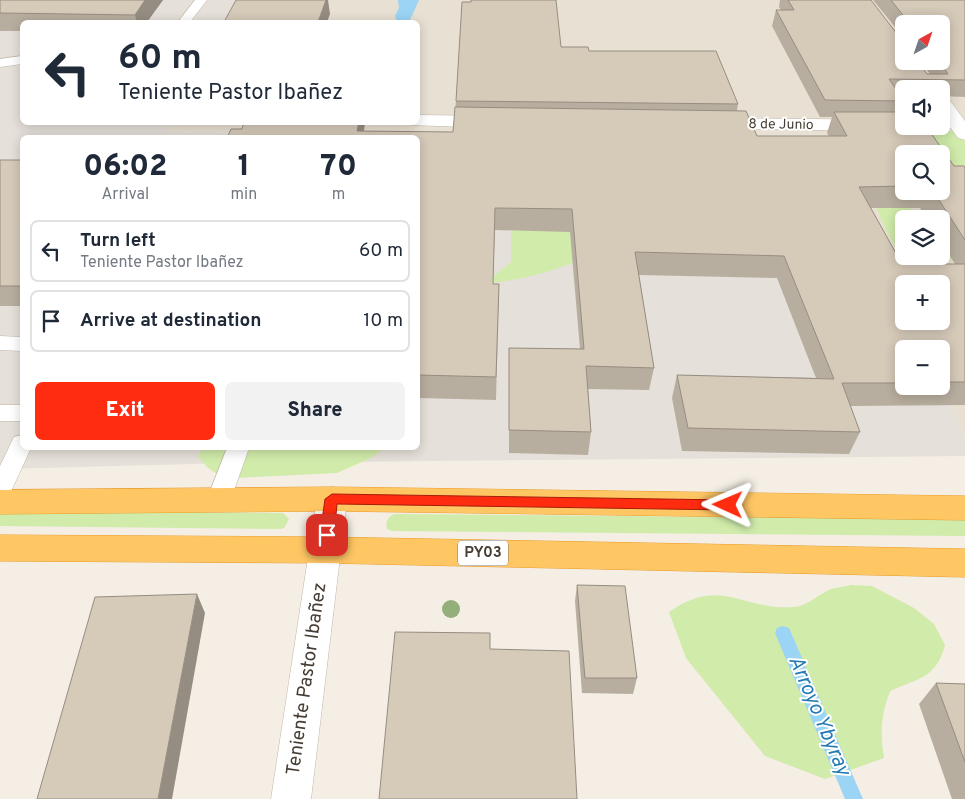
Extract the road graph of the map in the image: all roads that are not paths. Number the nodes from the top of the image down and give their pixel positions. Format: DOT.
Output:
graph roads {
  1 [pos="201,0"];
  2 [pos="186,20"];
  3 [pos="20,60"];
  4 [pos="0,63"];
  5 [pos="950,116"];
  6 [pos="420,121"];
  7 [pos="507,122"];
  8 [pos="695,124"];
  9 [pos="895,126"];
  10 [pos="958,128"];
  11 [pos="0,344"];
  12 [pos="20,344"];
  13 [pos="0,413"];
  14 [pos="20,413"];
  15 [pos="20,447"];
  16 [pos="237,450"];
  17 [pos="0,491"];
  18 [pos="219,499"];
  19 [pos="332,499"];
  20 [pos="0,502"];
  21 [pos="965,508"];
  22 [pos="0,548"];
  23 [pos="324,550"];
  24 [pos="965,562"];
  25 [pos="291,799"];
  1 -- 2 [label="lane"];
  3 -- 4 [label="lane"];
  5 -- 10 [label="street"];
  6 -- 7 [label="street"];
  8 -- 9 [label="street, 8 de Junio"];
  11 -- 12 [label="lane"];
  13 -- 14 [label="lane"];
  15 -- 17 [label="lane"];
  16 -- 18 [label="lane"];
  18 -- 19 [label="highway"];
  18 -- 20 [label="highway"];
  19 -- 21 [label="highway"];
  19 -- 23 [label="street, Teniente Pastor Ibañez"];
  22 -- 23 [label="highway, PY03"];
  23 -- 24 [label="highway, PY03"];
  23 -- 25 [label="street, Teniente Pastor Ibañez"];
}
